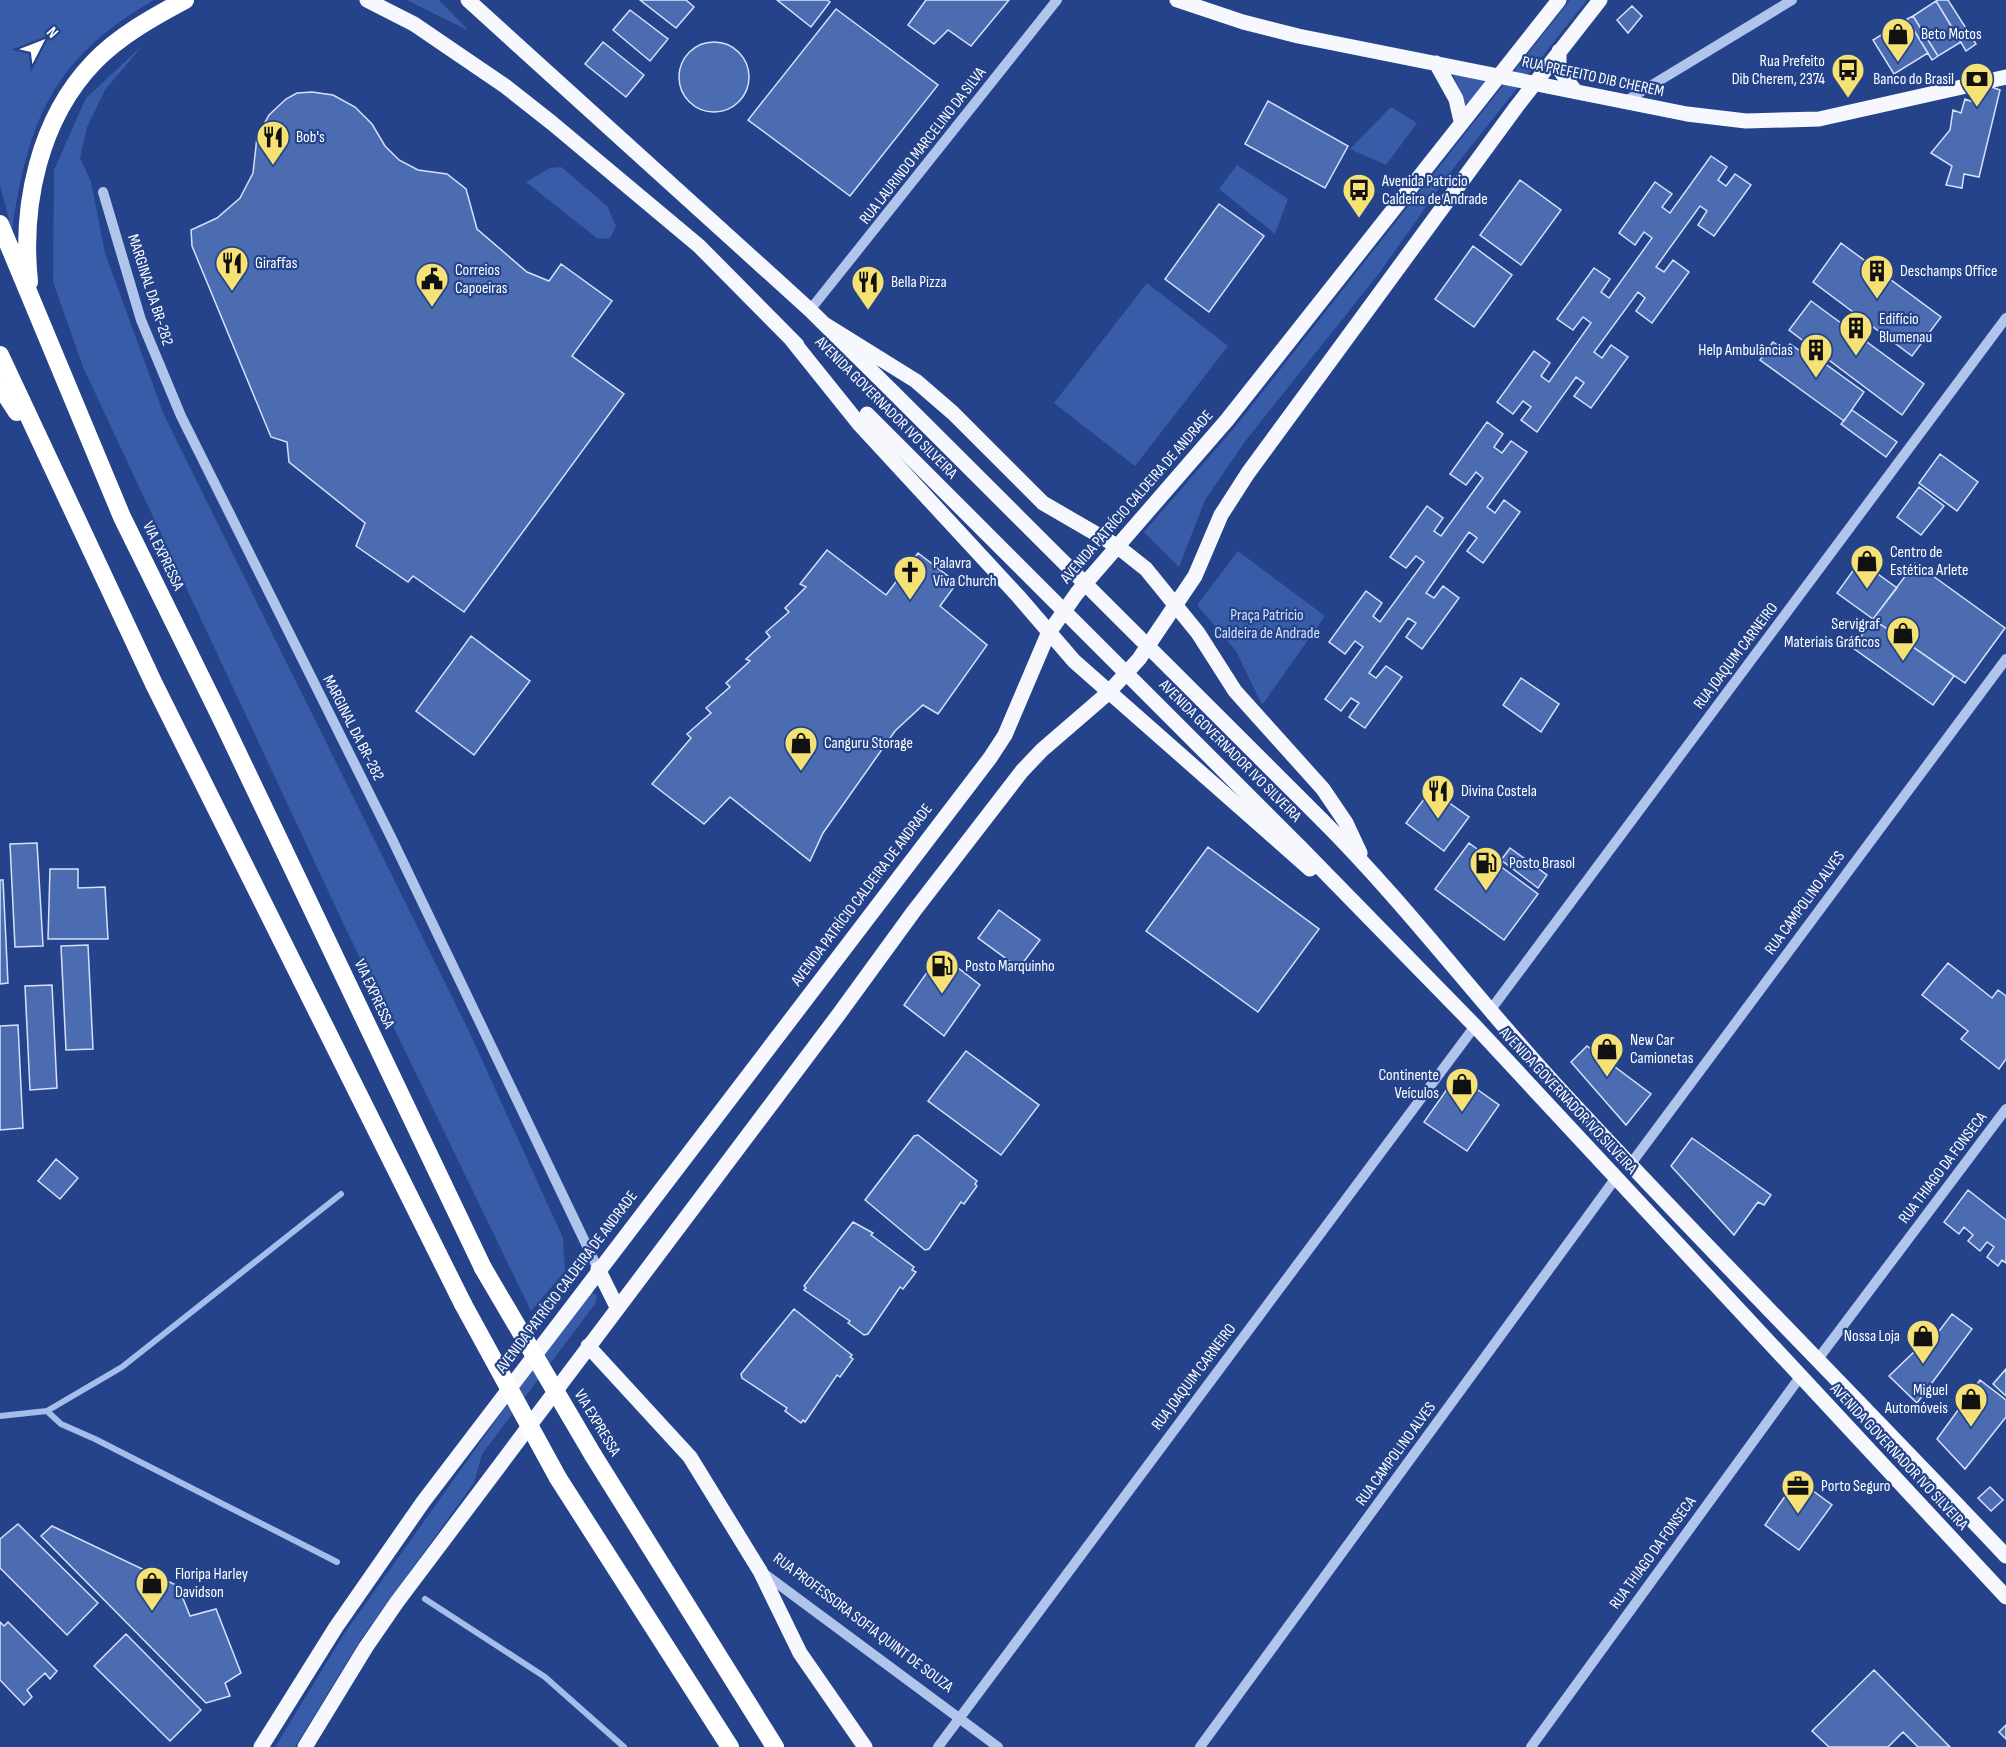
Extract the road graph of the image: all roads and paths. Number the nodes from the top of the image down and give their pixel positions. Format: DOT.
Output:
graph roads {
  1 [pos="185,0"];
  2 [pos="367,0"];
  3 [pos="468,0"];
  4 [pos="1057,0"];
  5 [pos="1177,0"];
  6 [pos="1559,0"];
  7 [pos="1600,0"];
  8 [pos="1791,0"];
  9 [pos="1559,51"];
  10 [pos="1436,63"];
  11 [pos="1498,75"];
  12 [pos="2006,77"];
  13 [pos="1535,82"];
  14 [pos="1575,91"];
  15 [pos="1624,102"];
  16 [pos="1461,121"];
  17 [pos="103,192"];
  18 [pos="0,224"];
  19 [pos="32,302"];
  20 [pos="810,310"];
  21 [pos="2006,318"];
  22 [pos="826,325"];
  23 [pos="791,339"];
  24 [pos="0,355"];
  25 [pos="0,386"];
  26 [pos="61,482"];
  27 [pos="1117,546"];
  28 [pos="1177,606"];
  29 [pos="1048,634"];
  30 [pos="2006,659"];
  31 [pos="1108,693"];
  32 [pos="1364,862"];
  33 [pos="1376,922"];
  34 [pos="1489,1012"];
  35 [pos="1474,1026"];
  36 [pos="2006,1109"];
  37 [pos="1630,1165"];
  38 [pos="1615,1179"];
  39 [pos="598,1269"];
  40 [pos="617,1307"];
  41 [pos="588,1346"];
  42 [pos="1818,1359"];
  43 [pos="1800,1377"];
  44 [pos="2006,1556"];
  45 [pos="760,1571"];
  46 [pos="2006,1597"];
  47 [pos="960,1718"];
  48 [pos="261,1747"];
  49 [pos="306,1747"];
  50 [pos="730,1747"];
  51 [pos="776,1747"];
  52 [pos="865,1747"];
  53 [pos="938,1747"];
  54 [pos="998,1747"];
  55 [pos="1200,1747"];
  56 [pos="1531,1747"];
  1 -- 19 [label="highway"];
  2 -- 23 [label="main road, AVENIDA GOVERNADOR IVO SILVEIRA"];
  3 -- 20 [label="main road, AVENIDA GOVERNADOR IVO SILVEIRA"];
  4 -- 20 [label="street, RUA LAURINDO MARCELINO DA SILVA"];
  5 -- 10 [label="main road, RUA PREFEITO DIB CHEREM"];
  6 -- 11 [label="main road, AVENIDA PATRÍCIO CALDEIRA DE ANDRADE"];
  7 -- 9 [label="main road"];
  8 -- 15 [label="street"];
  9 -- 13 [label="main road"];
  9 -- 14 [label="main road"];
  10 -- 11 [label="main road, RUA PREFEITO DIB CHEREM"];
  10 -- 16 [label="main road"];
  11 -- 13 [label="main road, RUA PREFEITO DIB CHEREM"];
  11 -- 16 [label="main road, AVENIDA PATRÍCIO CALDEIRA DE ANDRADE"];
  12 -- 15 [label="main road, RUA PREFEITO DIB CHEREM"];
  13 -- 14 [label="main road, RUA PREFEITO DIB CHEREM"];
  13 -- 28 [label="main road"];
  14 -- 15 [label="main road, RUA PREFEITO DIB CHEREM"];
  16 -- 27 [label="main road, AVENIDA PATRÍCIO CALDEIRA DE ANDRADE"];
  17 -- 39 [label="street, MARGINAL DA BR-282"];
  18 -- 19 [label="highway, VIA EXPRESSA"];
  19 -- 51 [label="highway, VIA EXPRESSA, bridge"];
  20 -- 22 [label="main road, AVENIDA GOVERNADOR IVO SILVEIRA"];
  21 -- 34 [label="street, RUA JOAQUIM CARNEIRO"];
  22 -- 27 [label="main road"];
  22 -- 32 [label="main road, AVENIDA GOVERNADOR IVO SILVEIRA, bridge"];
  23 -- 29 [label="main road"];
  23 -- 33 [label="main road, AVENIDA GOVERNADOR IVO SILVEIRA, bridge"];
  24 -- 26 [label="highway"];
  25 -- 26 [label="highway"];
  26 -- 50 [label="highway, bridge"];
  27 -- 28 [label="main road"];
  27 -- 29 [label="main road, AVENIDA PATRÍCIO CALDEIRA DE ANDRADE"];
  28 -- 31 [label="main road"];
  28 -- 32 [label="main road"];
  29 -- 31 [label="main road"];
  29 -- 39 [label="main road, AVENIDA PATRÍCIO CALDEIRA DE ANDRADE"];
  30 -- 37 [label="street, RUA CAMPOLINO ALVES"];
  31 -- 33 [label="main road"];
  31 -- 40 [label="main road"];
  32 -- 34 [label="main road, AVENIDA GOVERNADOR IVO SILVEIRA"];
  33 -- 35 [label="main road, AVENIDA GOVERNADOR IVO SILVEIRA"];
  34 -- 37 [label="main road, AVENIDA GOVERNADOR IVO SILVEIRA"];
  35 -- 38 [label="main road, AVENIDA GOVERNADOR IVO SILVEIRA"];
  35 -- 47 [label="street, RUA JOAQUIM CARNEIRO"];
  36 -- 42 [label="street, RUA THIAGO DA FONSECA"];
  37 -- 42 [label="main road, AVENIDA GOVERNADOR IVO SILVEIRA"];
  38 -- 43 [label="main road, AVENIDA GOVERNADOR IVO SILVEIRA"];
  38 -- 55 [label="street, RUA CAMPOLINO ALVES"];
  39 -- 40 [label="main road"];
  39 -- 48 [label="main road, AVENIDA PATRÍCIO CALDEIRA DE ANDRADE"];
  40 -- 41 [label="main road"];
  41 -- 45 [label="main road, RUA PROFESSORA SOFIA QUINT DE SOUZA"];
  41 -- 49 [label="main road"];
  42 -- 44 [label="main road, AVENIDA GOVERNADOR IVO SILVEIRA"];
  43 -- 46 [label="main road, AVENIDA GOVERNADOR IVO SILVEIRA"];
  43 -- 56 [label="street, RUA THIAGO DA FONSECA"];
  45 -- 47 [label="street, RUA PROFESSORA SOFIA QUINT DE SOUZA"];
  45 -- 52 [label="main road"];
  47 -- 53 [label="street, RUA JOAQUIM CARNEIRO"];
  47 -- 54 [label="street, RUA PROFESSORA SOFIA QUINT DE SOUZA"];
}
